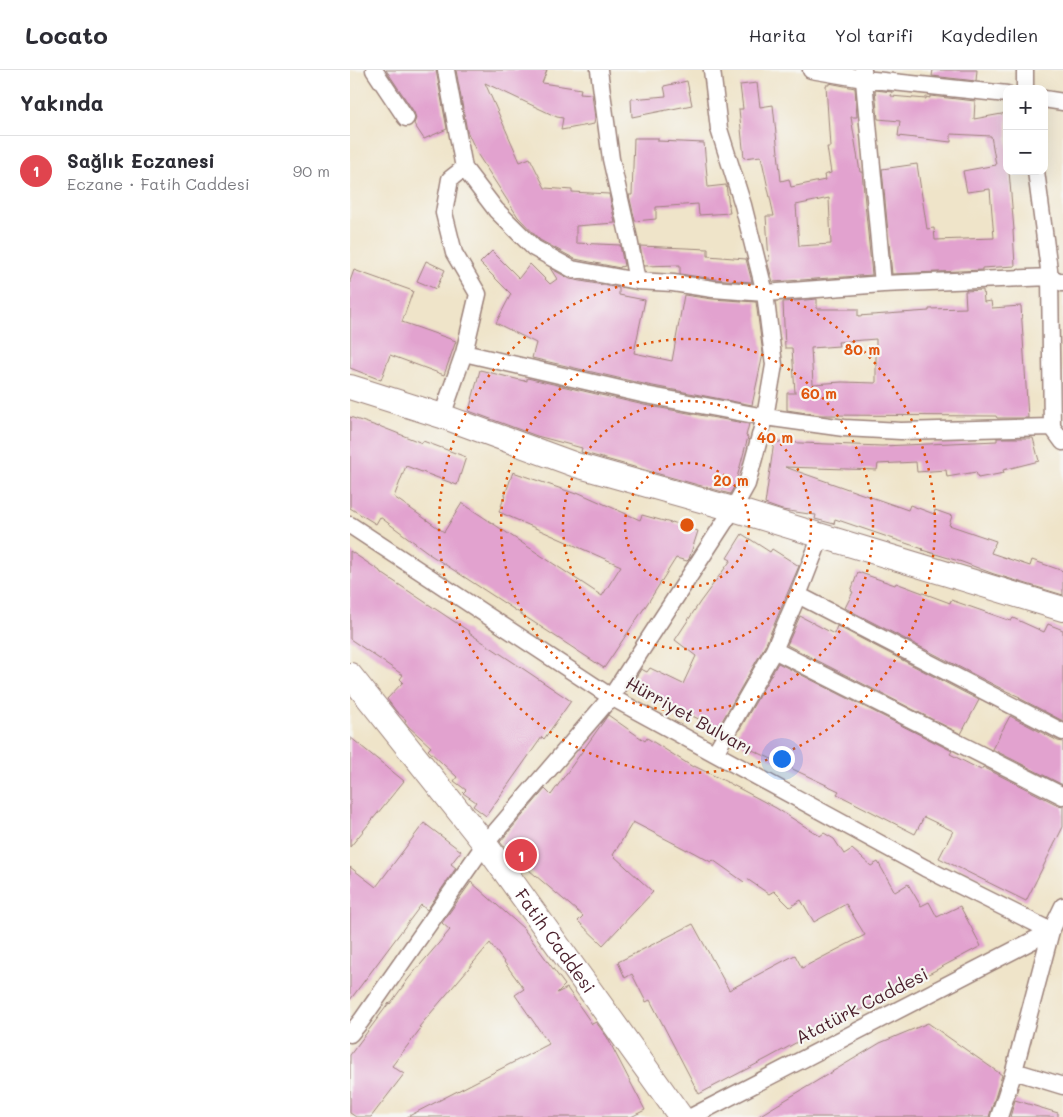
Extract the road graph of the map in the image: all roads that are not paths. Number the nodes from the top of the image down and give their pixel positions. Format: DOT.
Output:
graph roads {
  1 [pos="374,70"];
  2 [pos="446,70"];
  3 [pos="599,70"];
  4 [pos="712,70"];
  5 [pos="811,70"];
  6 [pos="1025,70"];
  7 [pos="864,75"];
  8 [pos="1025,85"];
  9 [pos="1003,93"];
  10 [pos="1048,99"];
  11 [pos="1063,102"];
  12 [pos="406,118"];
  13 [pos="464,168"];
  14 [pos="1037,175"];
  15 [pos="1056,280"];
  16 [pos="637,281"];
  17 [pos="883,284"];
  18 [pos="765,293"];
  19 [pos="464,353"];
  20 [pos="350,387"];
  21 [pos="442,416"];
  22 [pos="765,417"];
  23 [pos="1052,427"];
  24 [pos="1063,442"];
  25 [pos="732,509"];
  26 [pos="350,525"];
  27 [pos="821,536"];
  28 [pos="798,594"];
  29 [pos="1063,610"];
  30 [pos="774,650"];
  31 [pos="350,675"];
  32 [pos="612,697"];
  33 [pos="1063,732"];
  34 [pos="715,753"];
  35 [pos="1063,796"];
  36 [pos="485,844"];
  37 [pos="1063,906"];
  38 [pos="1051,931"];
  39 [pos="356,1017"];
  40 [pos="350,1034"];
  41 [pos="1014,1072"];
  42 [pos="1063,1086"];
  43 [pos="680,1117"];
  44 [pos="691,1117"];
  45 [pos="999,1117"];
  1 -- 12 [label="street"];
  2 -- 13 [label="street"];
  3 -- 16 [label="street"];
  4 -- 18 [label="street"];
  5 -- 7 [label="street"];
  6 -- 8 [label="street"];
  7 -- 9 [label="street"];
  7 -- 17 [label="street"];
  10 -- 11 [label="street"];
  13 -- 16 [label="street"];
  13 -- 19 [label="street"];
  14 -- 15 [label="street"];
  15 -- 17 [label="street"];
  15 -- 23 [label="street"];
  16 -- 18 [label="street"];
  17 -- 18 [label="street"];
  18 -- 22 [label="street"];
  19 -- 21 [label="street"];
  19 -- 22 [label="street"];
  20 -- 21 [label="street"];
  21 -- 25 [label="street"];
  22 -- 23 [label="street"];
  22 -- 25 [label="street"];
  23 -- 24 [label="street"];
  25 -- 27 [label="street"];
  25 -- 32 [label="street"];
  26 -- 32 [label="street, Hürriyet Bulvarı"];
  27 -- 28 [label="street"];
  27 -- 29 [label="street"];
  28 -- 30 [label="street"];
  28 -- 33 [label="street"];
  30 -- 34 [label="street"];
  30 -- 35 [label="street"];
  31 -- 36 [label="street, Fatih Caddesi"];
  32 -- 34 [label="street, Hürriyet Bulvarı"];
  32 -- 36 [label="street"];
  34 -- 38 [label="street, Hürriyet Bulvarı"];
  36 -- 39 [label="street"];
  36 -- 43 [label="street, Fatih Caddesi"];
  37 -- 38 [label="street"];
  38 -- 41 [label="street"];
  38 -- 44 [label="street, Atatürk Caddesi"];
  39 -- 40 [label="street"];
  41 -- 42 [label="street"];
  41 -- 45 [label="street"];
}
